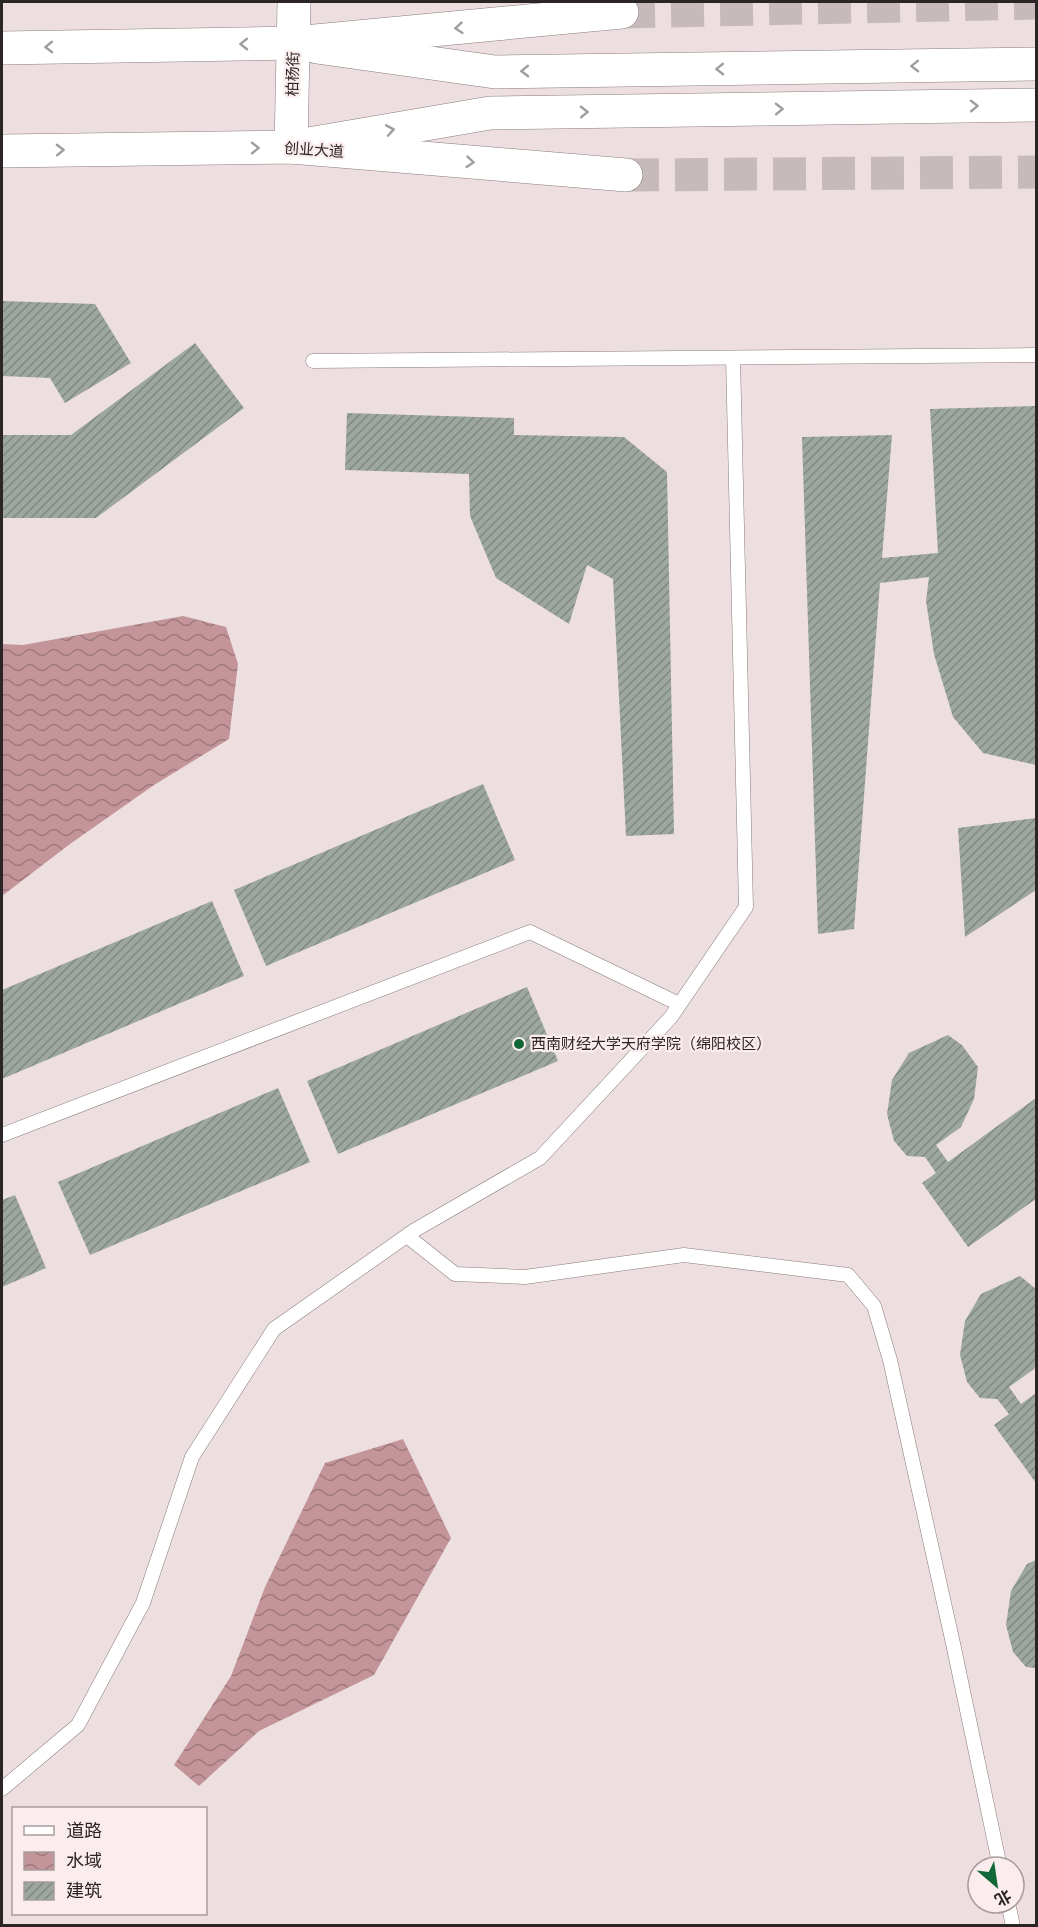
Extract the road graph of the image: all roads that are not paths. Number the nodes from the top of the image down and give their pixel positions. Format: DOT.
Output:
graph roads {
  1 [pos="294,2"];
  2 [pos="622,12"];
  3 [pos="294,43"];
  4 [pos="2,48"];
  5 [pos="1036,64"];
  6 [pos="1036,105"];
  7 [pos="291,147"];
  8 [pos="2,151"];
  9 [pos="626,175"];
  10 [pos="1036,355"];
  11 [pos="733,358"];
  12 [pos="313,361"];
  13 [pos="679,1004"];
  14 [pos="2,1135"];
  15 [pos="407,1236"];
  16 [pos="2,1788"];
  17 [pos="997,1855"];
  1 -- 3 [label="street, 柏杨街"];
  2 -- 3 [label="street, one-way"];
  3 -- 4 [label="street, one-way"];
  5 -- 3 [label="street, one-way"];
  3 -- 7 [label="street, 柏杨街"];
  7 -- 6 [label="street, one-way"];
  8 -- 7 [label="street, 创业大道, one-way"];
  7 -- 9 [label="street, 创业大道, one-way"];
  10 -- 11 [label="lane"];
  11 -- 12 [label="lane"];
  11 -- 13 [label="lane"];
  13 -- 14 [label="lane"];
  13 -- 15 [label="lane"];
  15 -- 16 [label="lane"];
  15 -- 17 [label="lane"];
}
